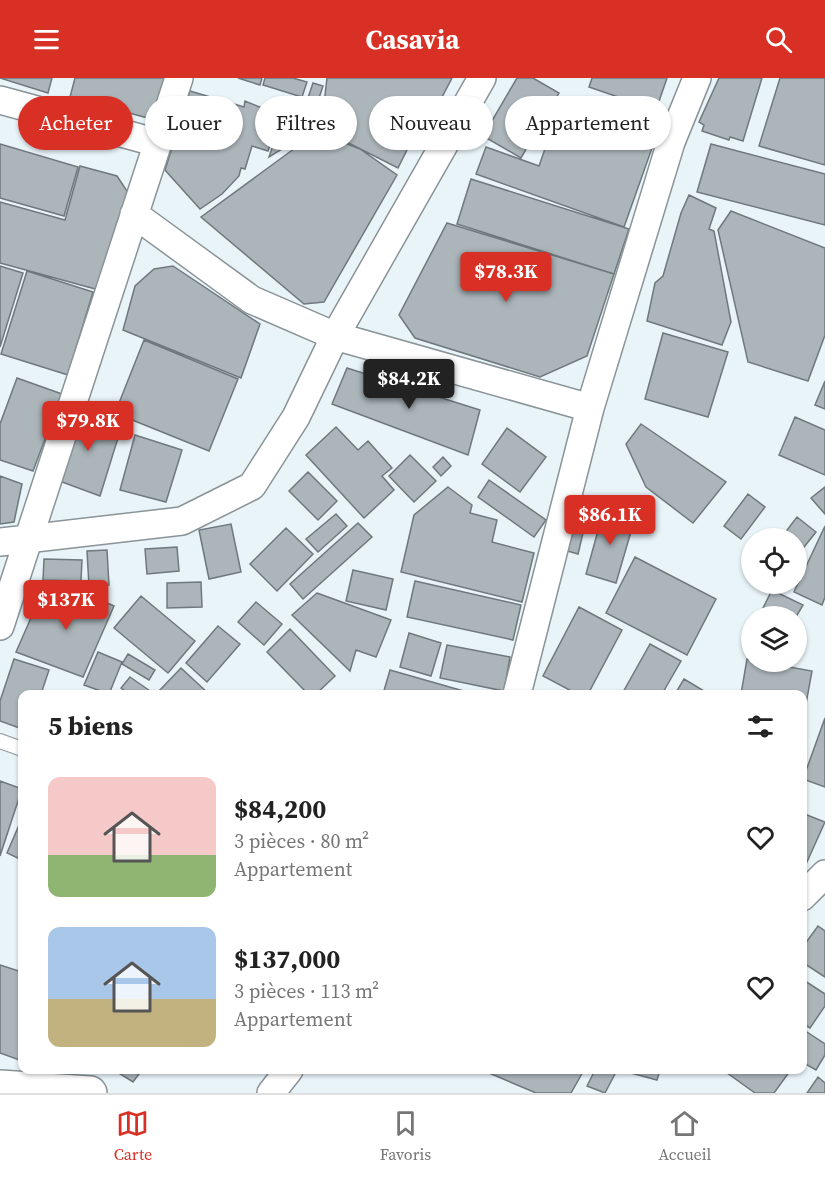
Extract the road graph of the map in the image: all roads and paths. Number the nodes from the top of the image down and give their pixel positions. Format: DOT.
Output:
graph roads {
  1 [pos="179,78"];
  2 [pos="482,78"];
  3 [pos="697,78"];
  4 [pos="173,96"];
  5 [pos="0,100"];
  6 [pos="145,139"];
  7 [pos="156,150"];
  8 [pos="134,214"];
  9 [pos="335,336"];
  10 [pos="590,408"];
  11 [pos="29,540"];
  12 [pos="0,542"];
  13 [pos="0,626"];
  14 [pos="518,690"];
  15 [pos="0,741"];
  16 [pos="18,748"];
  17 [pos="825,874"];
  18 [pos="807,892"];
  19 [pos="286,1074"];
  20 [pos="0,1087"];
  21 [pos="38,1091"];
  22 [pos="90,1093"];
  23 [pos="271,1093"];
  1 -- 4 [label="street"];
  2 -- 9 [label="street"];
  3 -- 10 [label="street"];
  5 -- 6 [label="street"];
  7 -- 8 [label="street"];
  8 -- 9 [label="street"];
  8 -- 11 [label="street"];
  9 -- 10 [label="street"];
  9 -- 11 [label="street"];
  10 -- 14 [label="street"];
  11 -- 12 [label="street"];
  11 -- 13 [label="street"];
  15 -- 16 [label="lane"];
  17 -- 18 [label="street"];
  19 -- 23 [label="street"];
  20 -- 21 [label="main road"];
  21 -- 22 [label="main road"];
}
